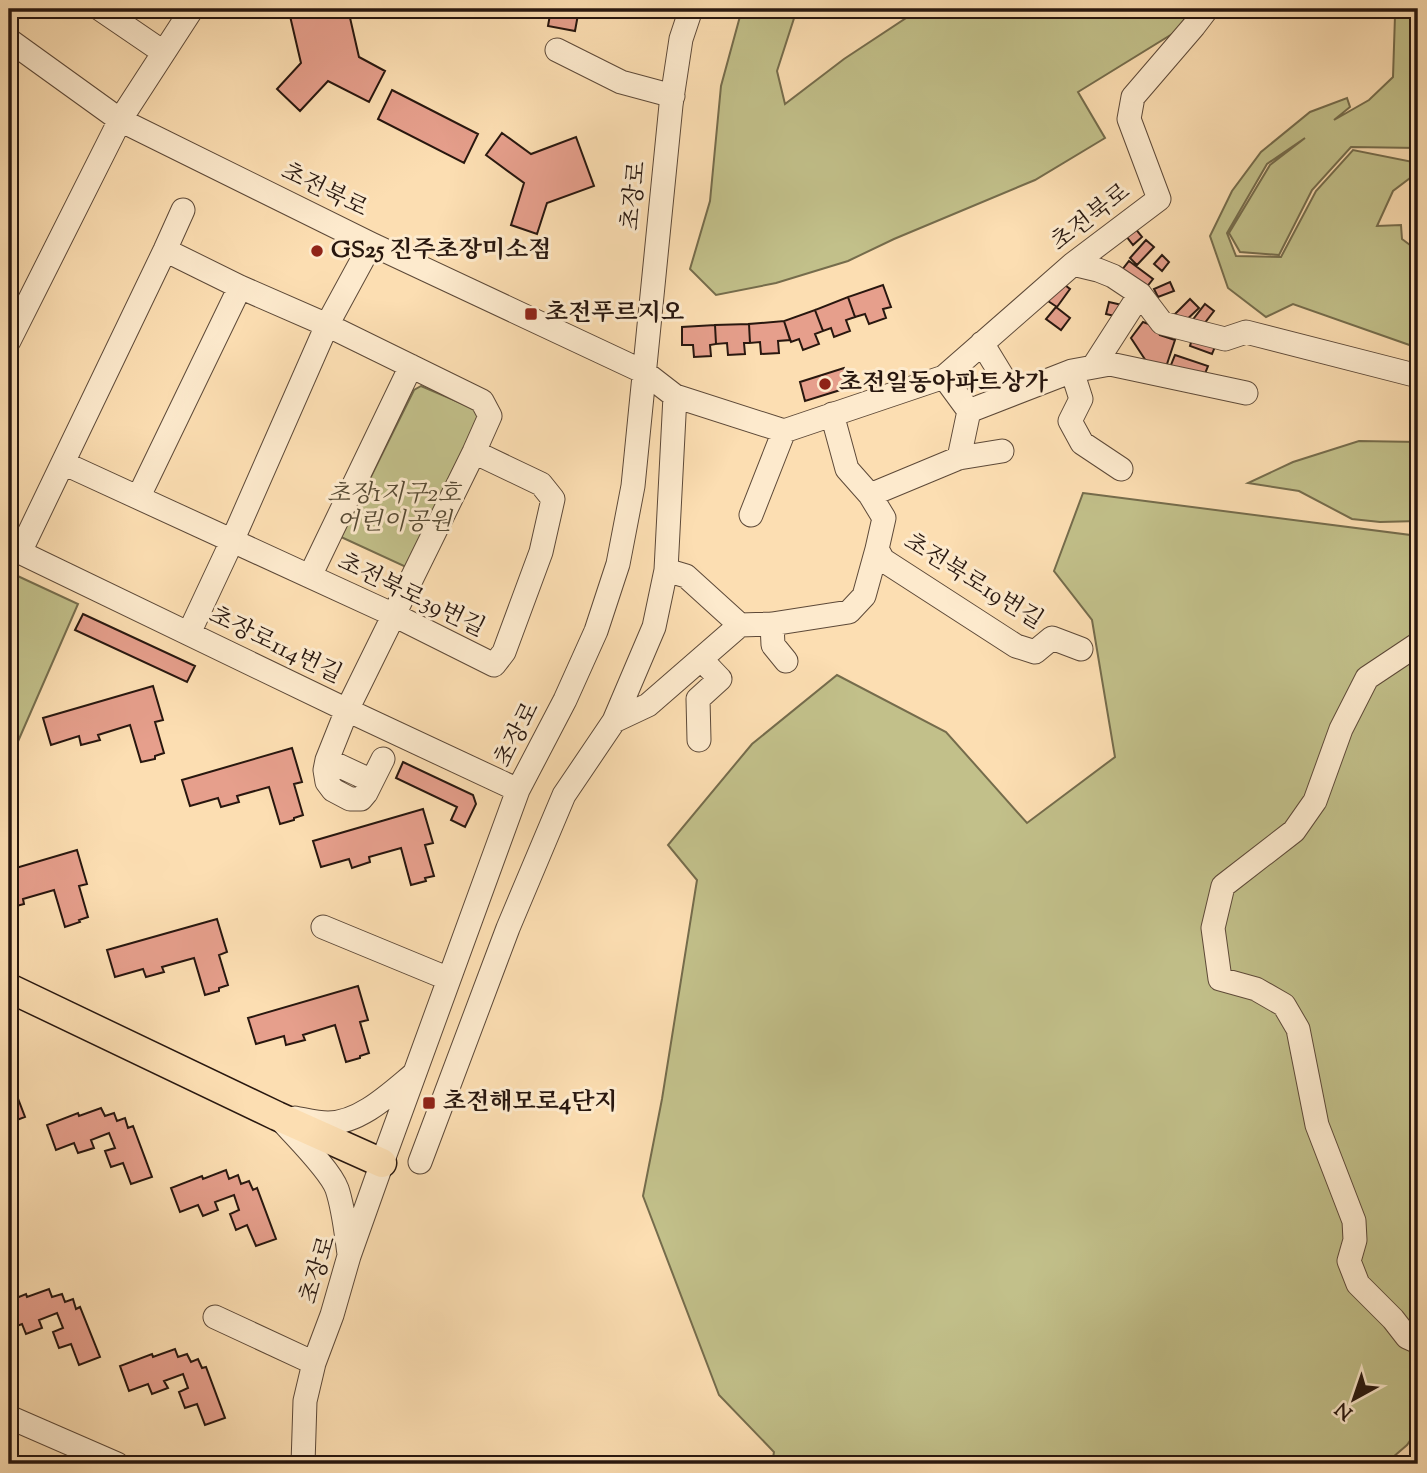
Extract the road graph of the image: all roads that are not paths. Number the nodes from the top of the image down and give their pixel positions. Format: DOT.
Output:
graph roads {
  1 [pos="100,9"];
  2 [pos="192,9"];
  3 [pos="691,9"];
  4 [pos="1207,9"];
  5 [pos="9,40"];
  6 [pos="556,50"];
  7 [pos="163,52"];
  8 [pos="673,96"];
  9 [pos="120,120"];
  10 [pos="183,211"];
  11 [pos="370,244"];
  12 [pos="165,250"];
  13 [pos="1073,264"];
  14 [pos="240,287"];
  15 [pos="1140,295"];
  16 [pos="327,325"];
  17 [pos="10,333"];
  18 [pos="982,343"];
  19 [pos="411,366"];
  20 [pos="1083,369"];
  21 [pos="644,372"];
  22 [pos="1418,376"];
  23 [pos="944,377"];
  24 [pos="1007,384"];
  25 [pos="1246,393"];
  26 [pos="675,396"];
  27 [pos="969,411"];
  28 [pos="832,414"];
  29 [pos="783,431"];
  30 [pos="1002,451"];
  31 [pos="474,452"];
  32 [pos="959,458"];
  33 [pos="63,463"];
  34 [pos="1121,469"];
  35 [pos="870,495"];
  36 [pos="139,496"];
  37 [pos="751,515"];
  38 [pos="233,539"];
  39 [pos="877,549"];
  40 [pos="14,550"];
  41 [pos="666,570"];
  42 [pos="310,576"];
  43 [pos="394,615"];
  44 [pos="772,624"];
  45 [pos="740,625"];
  46 [pos="189,633"];
  47 [pos="1418,644"];
  48 [pos="1081,649"];
  49 [pos="701,659"];
  50 [pos="786,661"];
  51 [pos="347,710"];
  52 [pos="614,721"];
  53 [pos="699,740"];
  54 [pos="383,759"];
  55 [pos="518,790"];
  56 [pos="323,927"];
  57 [pos="449,979"];
  58 [pos="9,988"];
  59 [pos="414,1074"];
  60 [pos="277,1115"];
  61 [pos="420,1162"];
  62 [pos="382,1163"];
  63 [pos="349,1256"];
  64 [pos="215,1317"];
  65 [pos="1418,1342"];
  66 [pos="314,1363"];
  67 [pos="9,1417"];
  68 [pos="117,1464"];
  69 [pos="303,1464"];
  1 -- 7 [label="street"];
  2 -- 7 [label="street"];
  3 -- 8 [label="street, 초장로"];
  4 -- 13 [label="street, 초전북로"];
  5 -- 9 [label="street, 초전북로"];
  6 -- 8 [label="street"];
  7 -- 9 [label="street"];
  8 -- 21 [label="street, 초장로"];
  9 -- 11 [label="street, 초전북로"];
  9 -- 17 [label="street"];
  10 -- 12 [label="street"];
  11 -- 16 [label="street"];
  11 -- 21 [label="street, 초전북로"];
  12 -- 14 [label="street"];
  12 -- 33 [label="street"];
  13 -- 15 [label="street"];
  13 -- 18 [label="street, 초전북로"];
  14 -- 16 [label="street"];
  14 -- 36 [label="street"];
  15 -- 20 [label="street"];
  15 -- 22 [label="street"];
  16 -- 19 [label="street"];
  16 -- 38 [label="street"];
  18 -- 23 [label="street, 초전북로"];
  18 -- 24 [label="street"];
  19 -- 31 [label="street"];
  19 -- 42 [label="street"];
  20 -- 25 [label="street"];
  20 -- 27 [label="street"];
  20 -- 34 [label="street"];
  21 -- 26 [label="street, 초전북로"];
  21 -- 55 [label="street, 초장로"];
  23 -- 27 [label="street"];
  23 -- 28 [label="street, 초전북로"];
  26 -- 29 [label="street, 초전북로"];
  26 -- 41 [label="street"];
  27 -- 32 [label="street"];
  28 -- 29 [label="street, 초전북로"];
  28 -- 35 [label="street, 초전북로19번길"];
  29 -- 37 [label="street"];
  30 -- 32 [label="street"];
  31 -- 43 [label="street"];
  31 -- 43 [label="street, 초전북로39번길"];
  32 -- 35 [label="street"];
  33 -- 36 [label="street, 초전북로39번길"];
  33 -- 40 [label="street"];
  35 -- 39 [label="street, 초전북로19번길"];
  36 -- 38 [label="street, 초전북로39번길"];
  38 -- 42 [label="street, 초전북로39번길"];
  38 -- 46 [label="street"];
  39 -- 44 [label="street, 초전북로19번길"];
  39 -- 48 [label="street, 초전북로19번길"];
  40 -- 46 [label="street, 초장로114번길"];
  41 -- 45 [label="street"];
  41 -- 52 [label="street"];
  42 -- 43 [label="street, 초전북로39번길"];
  43 -- 51 [label="street"];
  44 -- 45 [label="street, 초전북로19번길"];
  44 -- 50 [label="street"];
  45 -- 49 [label="street"];
  46 -- 51 [label="street, 초장로114번길"];
  47 -- 65 [label="street"];
  49 -- 52 [label="street"];
  49 -- 53 [label="street"];
  51 -- 54 [label="street"];
  51 -- 55 [label="street, 초장로114번길"];
  52 -- 61 [label="street"];
  55 -- 57 [label="street, 초장로"];
  56 -- 57 [label="street"];
  57 -- 59 [label="street, 초장로"];
  58 -- 60 [label="main road"];
  59 -- 60 [label="street"];
  59 -- 62 [label="street, 초장로"];
  60 -- 62 [label="main road"];
  60 -- 63 [label="street"];
  62 -- 63 [label="street, 초장로"];
  63 -- 66 [label="street, 초장로"];
  64 -- 66 [label="street"];
  66 -- 69 [label="street, 초장로"];
  67 -- 68 [label="street"];
}
